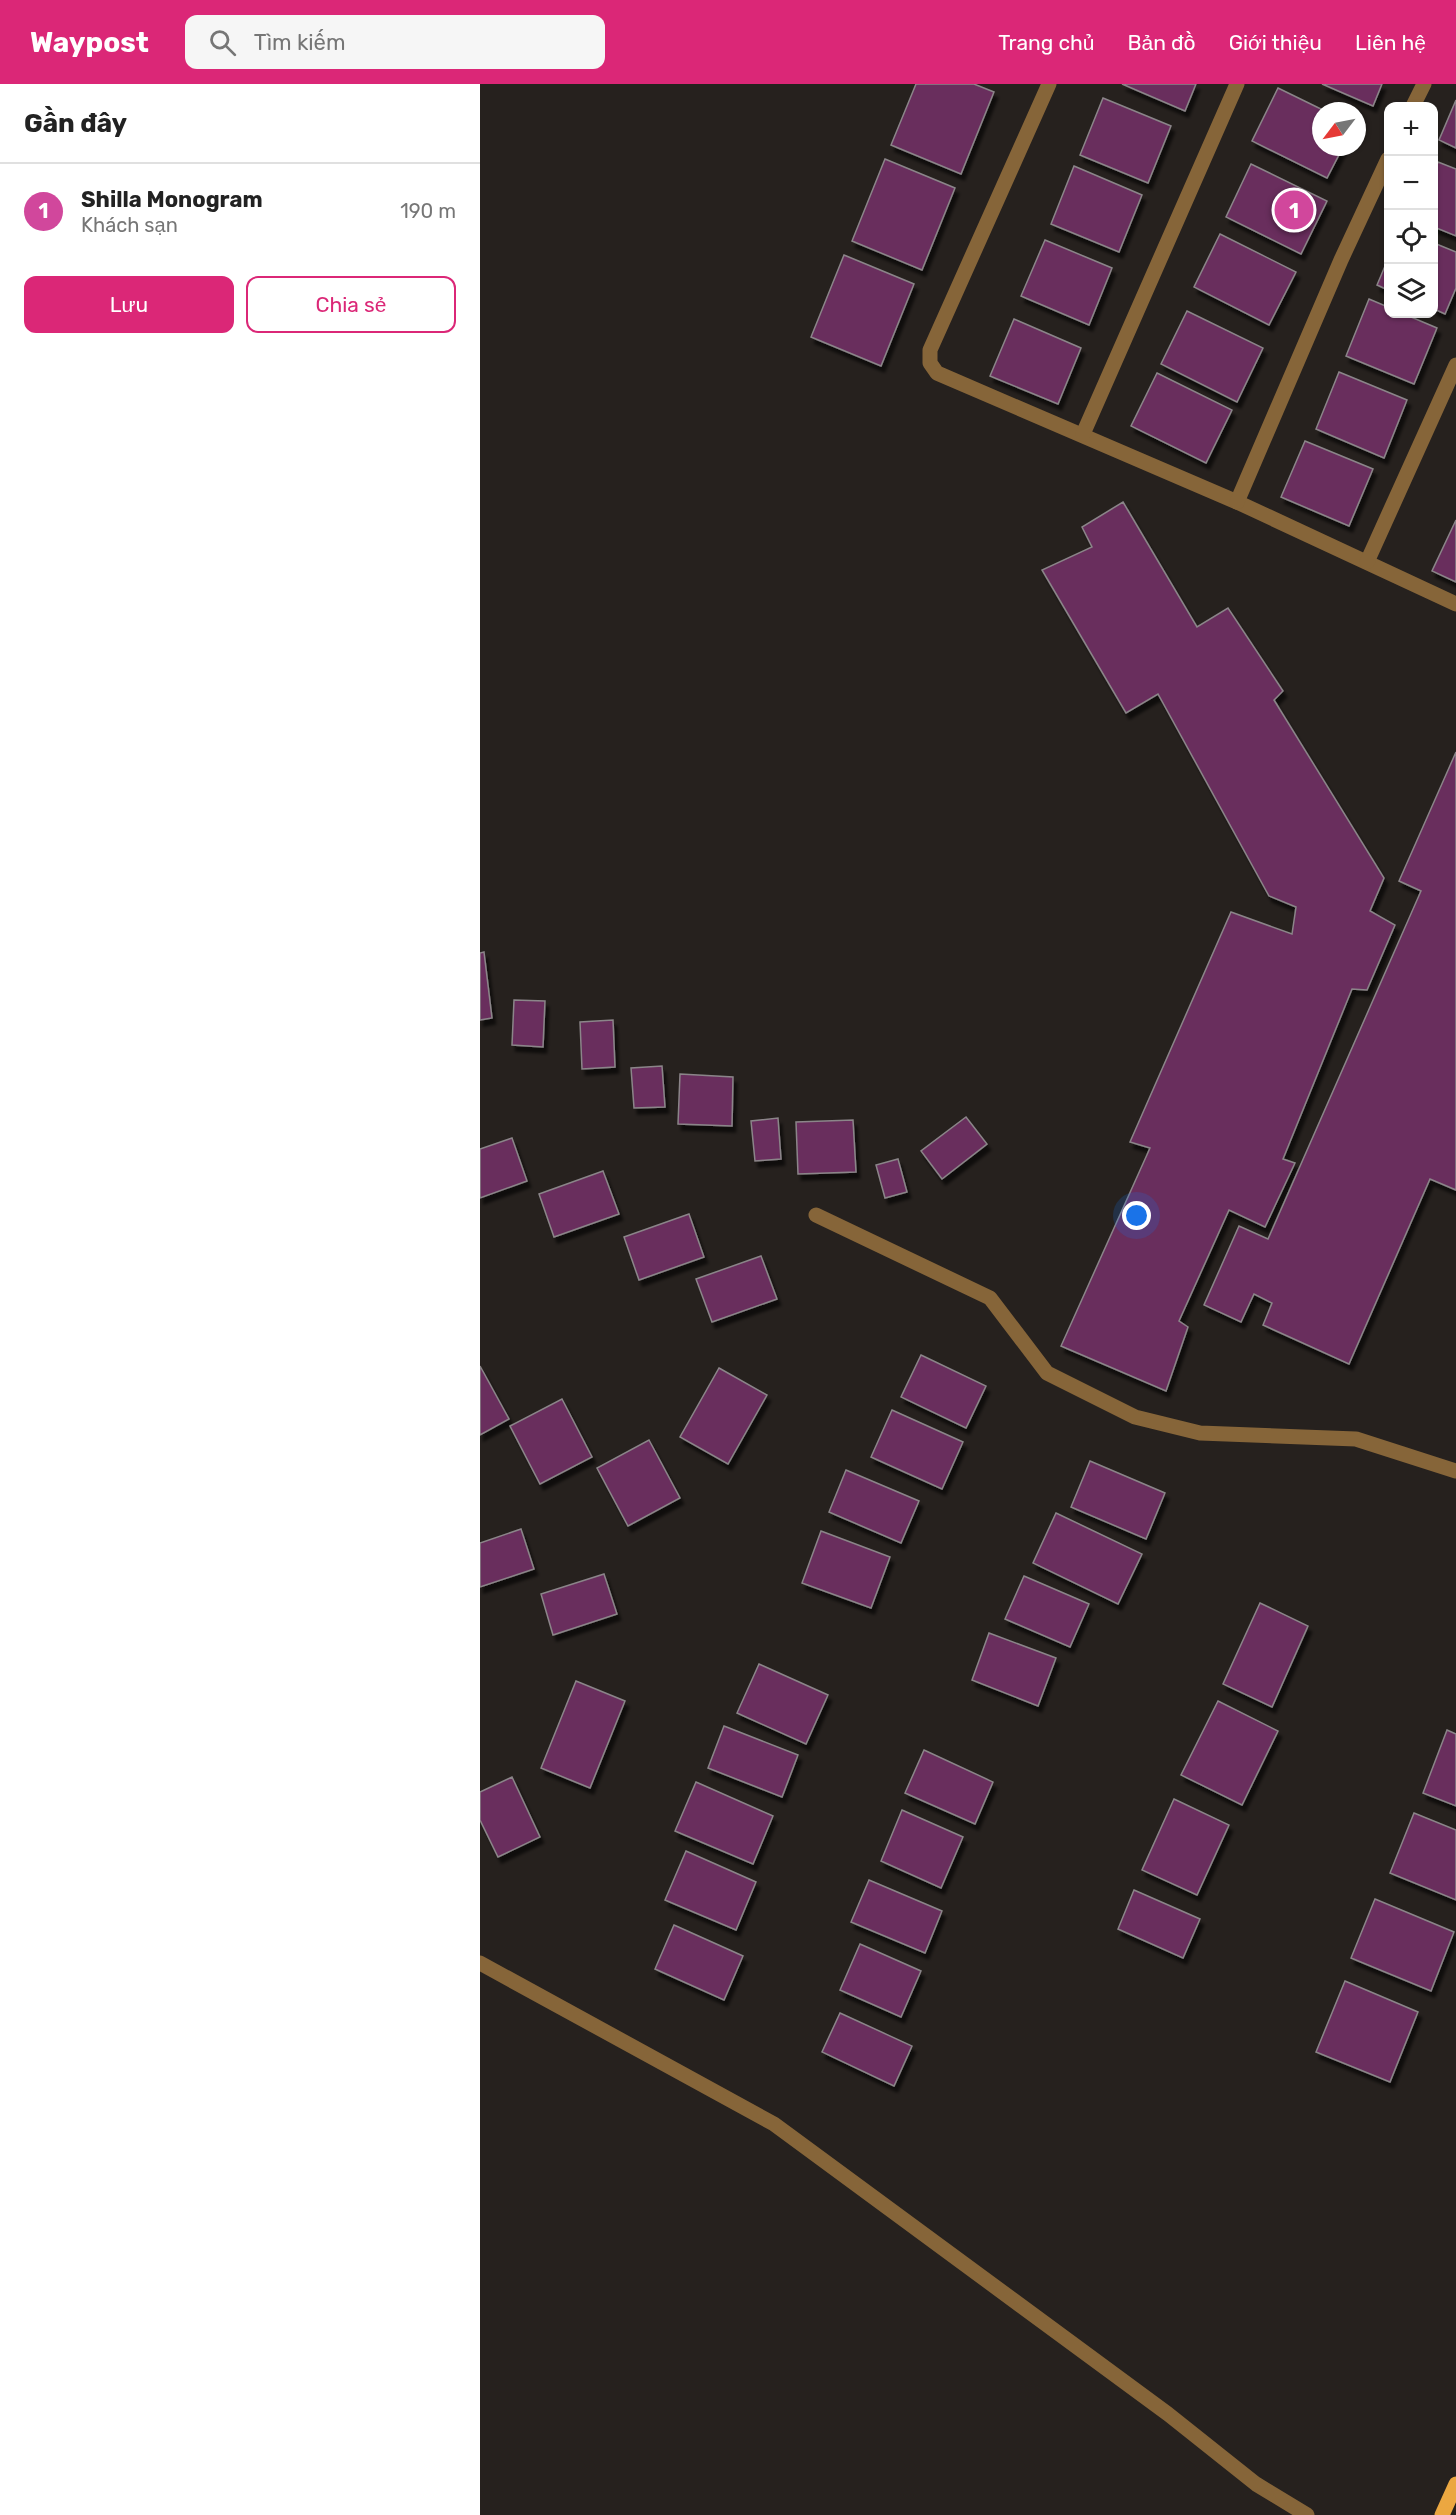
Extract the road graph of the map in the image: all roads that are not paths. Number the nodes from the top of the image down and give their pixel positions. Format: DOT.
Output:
graph roads {
  1 [pos="1049,84"];
  2 [pos="1237,84"];
  3 [pos="1424,84"];
  4 [pos="1415,102"];
  5 [pos="1384,170"];
  6 [pos="1456,364"];
  7 [pos="1083,434"];
  8 [pos="1237,502"];
  9 [pos="1367,562"];
  10 [pos="1456,603"];
  11 [pos="816,1215"];
  12 [pos="1456,1471"];
  13 [pos="480,1963"];
  14 [pos="1456,2484"];
  15 [pos="1307,2515"];
  16 [pos="1442,2515"];
  1 -- 7 [label="lane"];
  2 -- 7 [label="lane"];
  3 -- 4 [label="lane"];
  5 -- 8 [label="lane"];
  6 -- 9 [label="lane"];
  7 -- 8 [label="lane"];
  8 -- 9 [label="lane"];
  9 -- 10 [label="lane"];
  11 -- 12 [label="lane"];
  13 -- 15 [label="lane"];
  14 -- 16 [label="main road"];
}
